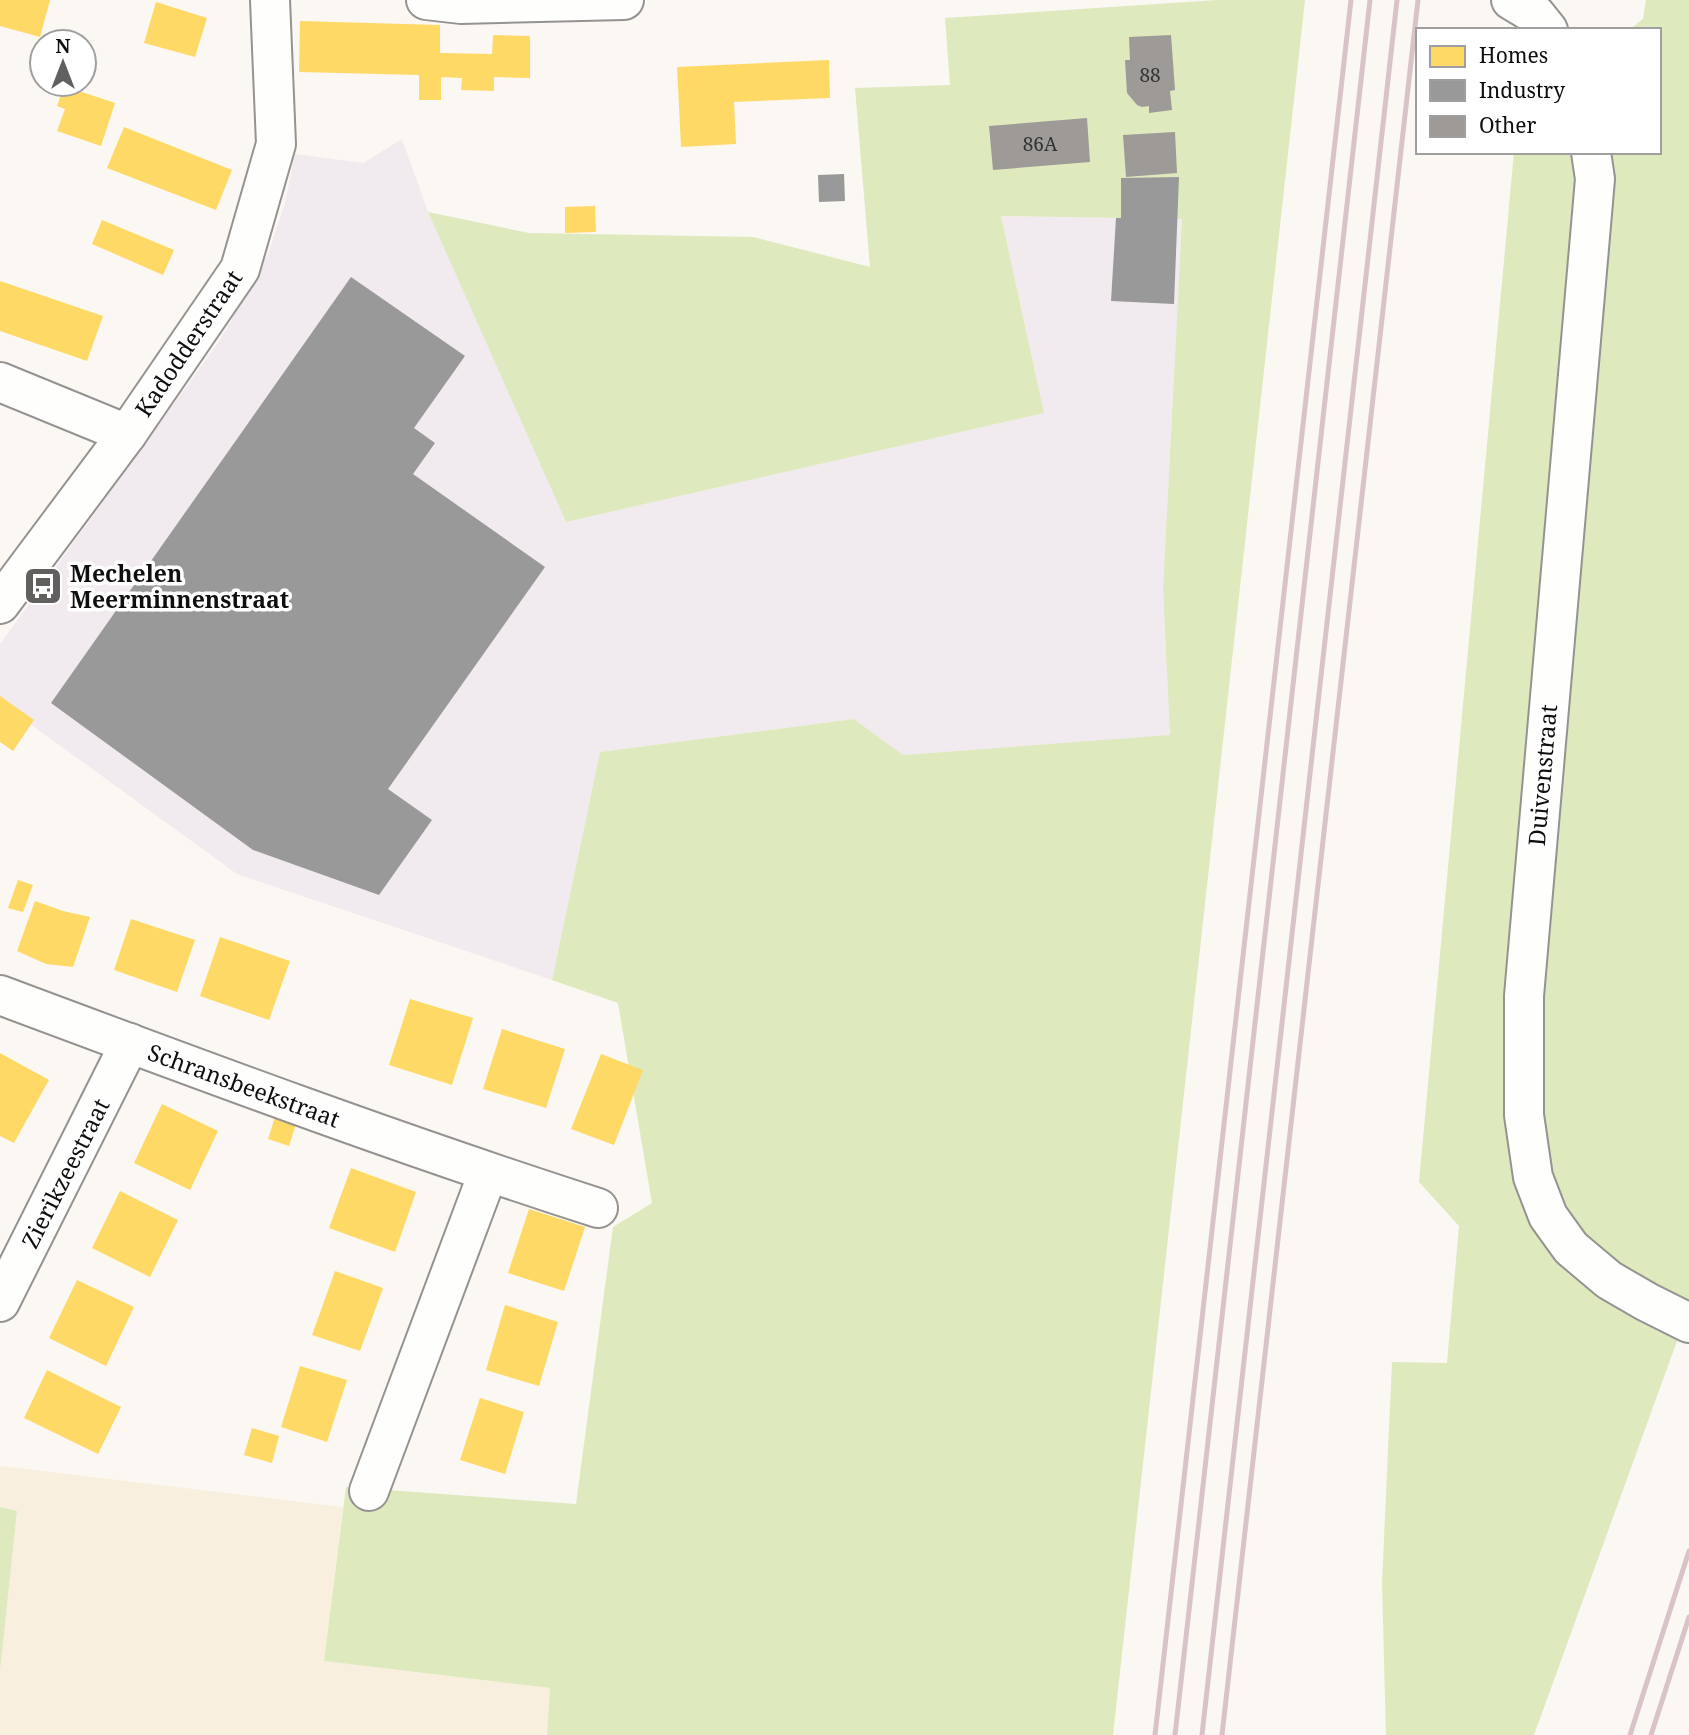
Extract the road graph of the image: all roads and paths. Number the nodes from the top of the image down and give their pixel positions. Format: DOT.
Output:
graph roads {
  1 [pos="270,0"];
  2 [pos="426,0"];
  3 [pos="624,0"];
  4 [pos="1511,0"];
  5 [pos="1546,28"];
  6 [pos="1591,154"];
  7 [pos="0,382"];
  8 [pos="127,434"];
  9 [pos="0,604"];
  10 [pos="0,995"];
  11 [pos="130,1044"];
  12 [pos="488,1173"];
  13 [pos="598,1208"];
  14 [pos="0,1302"];
  15 [pos="1689,1322"];
  16 [pos="369,1491"];
  1 -- 8 [label="street, Kadodderstraat"];
  2 -- 3 [label="street"];
  4 -- 5 [label="street"];
  6 -- 15 [label="street, Duivenstraat"];
  7 -- 8 [label="street"];
  8 -- 9 [label="street, Kadodderstraat"];
  10 -- 11 [label="street, Schransbeekstraat"];
  11 -- 12 [label="street, Schransbeekstraat"];
  11 -- 14 [label="street, Zierikzeestraat"];
  12 -- 13 [label="street, Schransbeekstraat"];
  12 -- 16 [label="street"];
}
